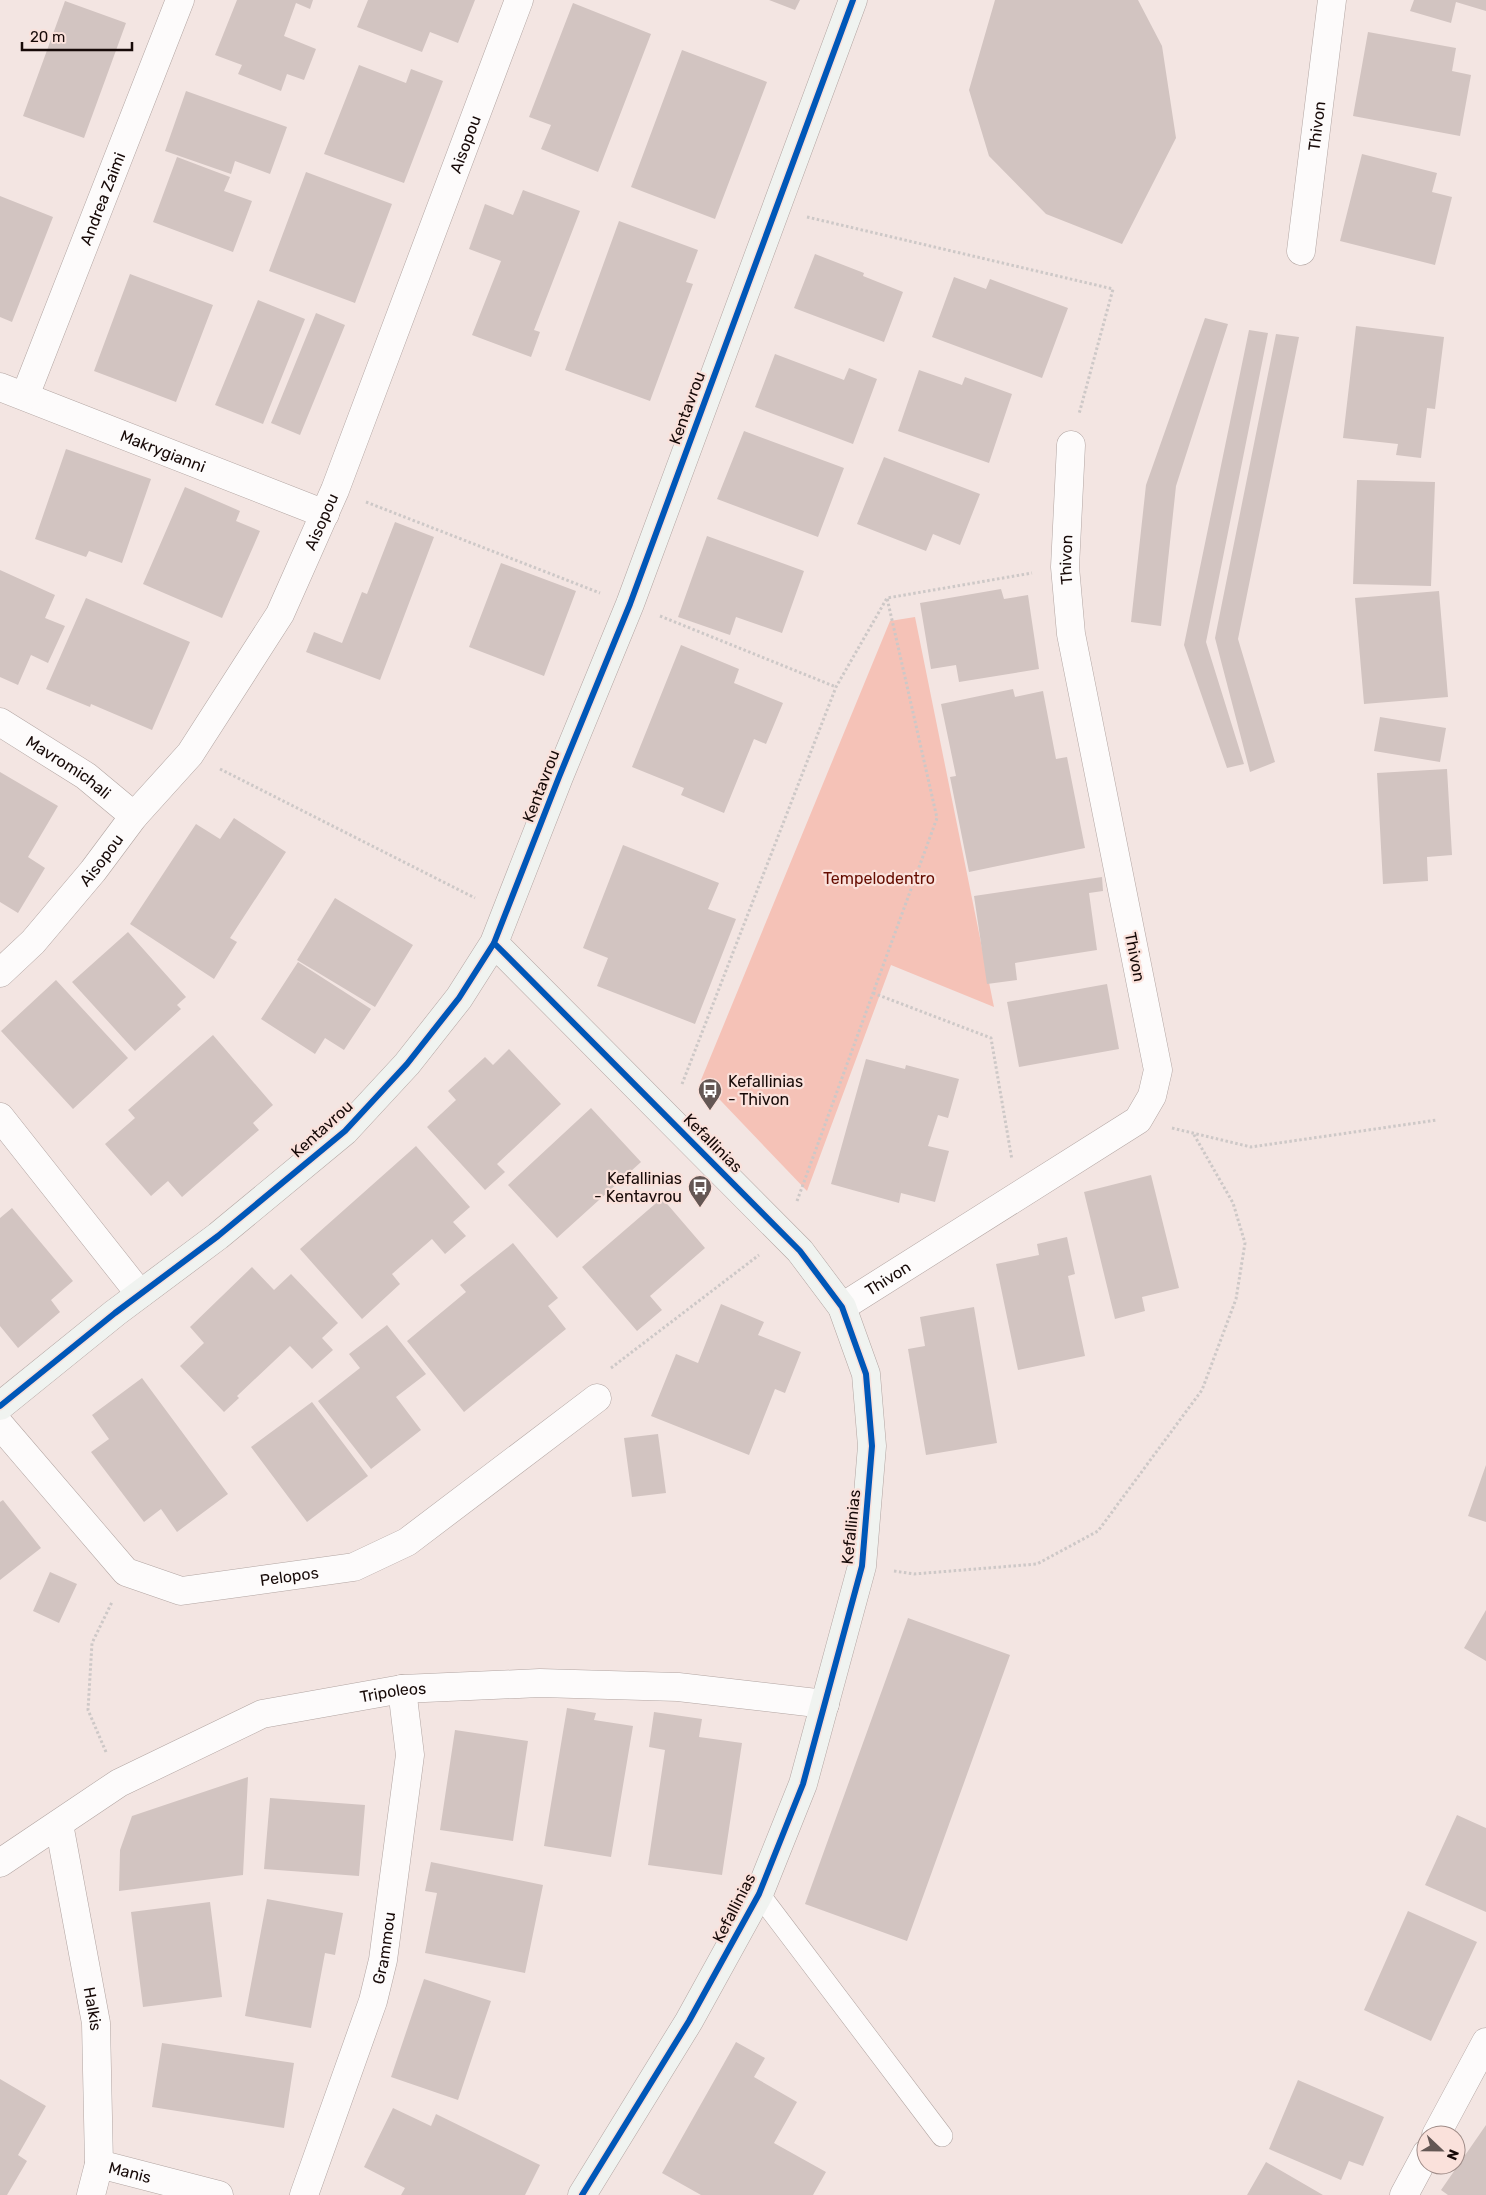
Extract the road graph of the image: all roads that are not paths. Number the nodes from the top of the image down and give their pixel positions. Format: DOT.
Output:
graph roads {
  1 [pos="180,0"];
  2 [pos="519,0"];
  3 [pos="853,0"];
  4 [pos="1332,0"];
  5 [pos="1301,251"];
  6 [pos="0,387"];
  7 [pos="25,396"];
  8 [pos="1071,445"];
  9 [pos="325,514"];
  10 [pos="0,722"];
  11 [pos="134,816"];
  12 [pos="494,943"];
  13 [pos="0,973"];
  14 [pos="0,1117"];
  15 [pos="140,1294"];
  16 [pos="842,1307"];
  17 [pos="597,1398"];
  18 [pos="0,1406"];
  19 [pos="0,1425"];
  20 [pos="402,1689"];
  21 [pos="826,1704"];
  22 [pos="59,1824"];
  23 [pos="0,1863"];
  24 [pos="759,1894"];
  25 [pos="1486,2042"];
  26 [pos="1441,2125"];
  27 [pos="942,2136"];
  28 [pos="99,2164"];
  29 [pos="1416,2173"];
  30 [pos="91,2195"];
  31 [pos="220,2195"];
  32 [pos="304,2195"];
  33 [pos="582,2195"];
  34 [pos="1404,2195"];
  1 -- 7 [label="street, Andrea Zaimi"];
  2 -- 9 [label="street, Aisopou"];
  3 -- 12 [label="street, Kentavrou"];
  4 -- 5 [label="street, Thivon"];
  6 -- 7 [label="street, Makrygianni"];
  7 -- 9 [label="street, Makrygianni"];
  8 -- 16 [label="street, Thivon"];
  9 -- 11 [label="street, Aisopou"];
  10 -- 11 [label="street, Mavromichali"];
  11 -- 13 [label="street, Aisopou"];
  12 -- 15 [label="street, Kentavrou"];
  12 -- 16 [label="street, Kefallinias"];
  14 -- 15 [label="street"];
  15 -- 18 [label="street, Kentavrou"];
  16 -- 21 [label="street, Kefallinias"];
  17 -- 19 [label="street, Pelopos"];
  20 -- 21 [label="street, Tripoleos"];
  20 -- 22 [label="street, Tripoleos"];
  20 -- 32 [label="street, Grammou"];
  21 -- 24 [label="street, Kefallinias"];
  22 -- 23 [label="street, Tripoleos"];
  22 -- 28 [label="street, Halkis"];
  24 -- 27 [label="lane"];
  24 -- 33 [label="street, Kefallinias"];
  25 -- 26 [label="street"];
  28 -- 30 [label="street, Halkis"];
  28 -- 31 [label="street, Manis"];
  29 -- 34 [label="street"];
}
